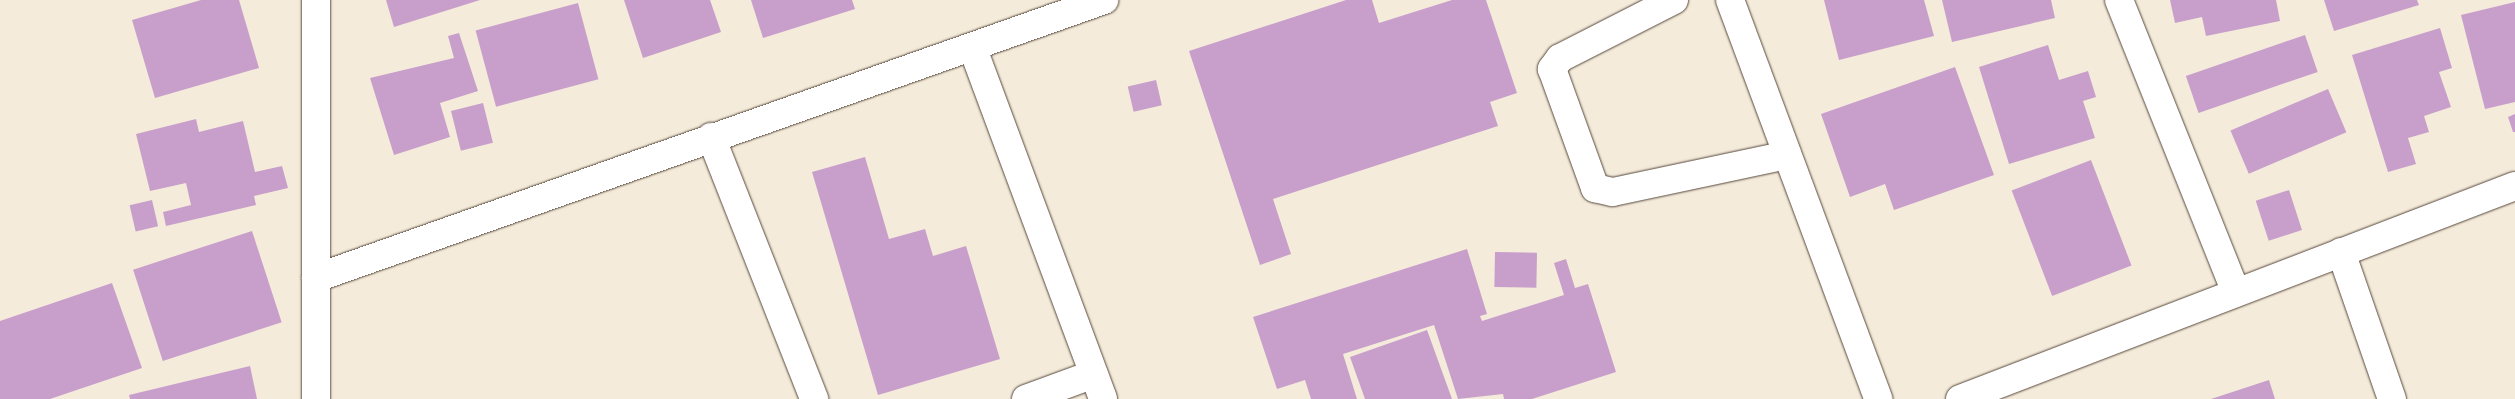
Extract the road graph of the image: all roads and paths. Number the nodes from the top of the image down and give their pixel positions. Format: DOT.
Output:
graph roads {
  1 [pos="316,0"];
  2 [pos="1104,0"];
  3 [pos="1674,0"];
  4 [pos="1730,0"];
  5 [pos="2119,0"];
  6 [pos="973,49"];
  7 [pos="711,138"];
  8 [pos="1787,155"];
  9 [pos="2515,186"];
  10 [pos="2341,252"];
  11 [pos="316,278"];
  12 [pos="2236,293"];
  13 [pos="1098,387"];
  14 [pos="316,399"];
  15 [pos="814,399"];
  16 [pos="1026,399"];
  17 [pos="1878,399"];
  18 [pos="1960,399"];
  19 [pos="2392,399"];
  1 -- 11 [label="street"];
  2 -- 6 [label="street"];
  3 -- 8 [label="street"];
  4 -- 8 [label="street"];
  5 -- 12 [label="street"];
  6 -- 7 [label="street"];
  6 -- 13 [label="street"];
  7 -- 11 [label="street"];
  7 -- 15 [label="street"];
  8 -- 17 [label="street"];
  9 -- 10 [label="street"];
  10 -- 12 [label="street"];
  10 -- 19 [label="street"];
  11 -- 14 [label="street"];
  12 -- 18 [label="street"];
  13 -- 16 [label="street"];
}
